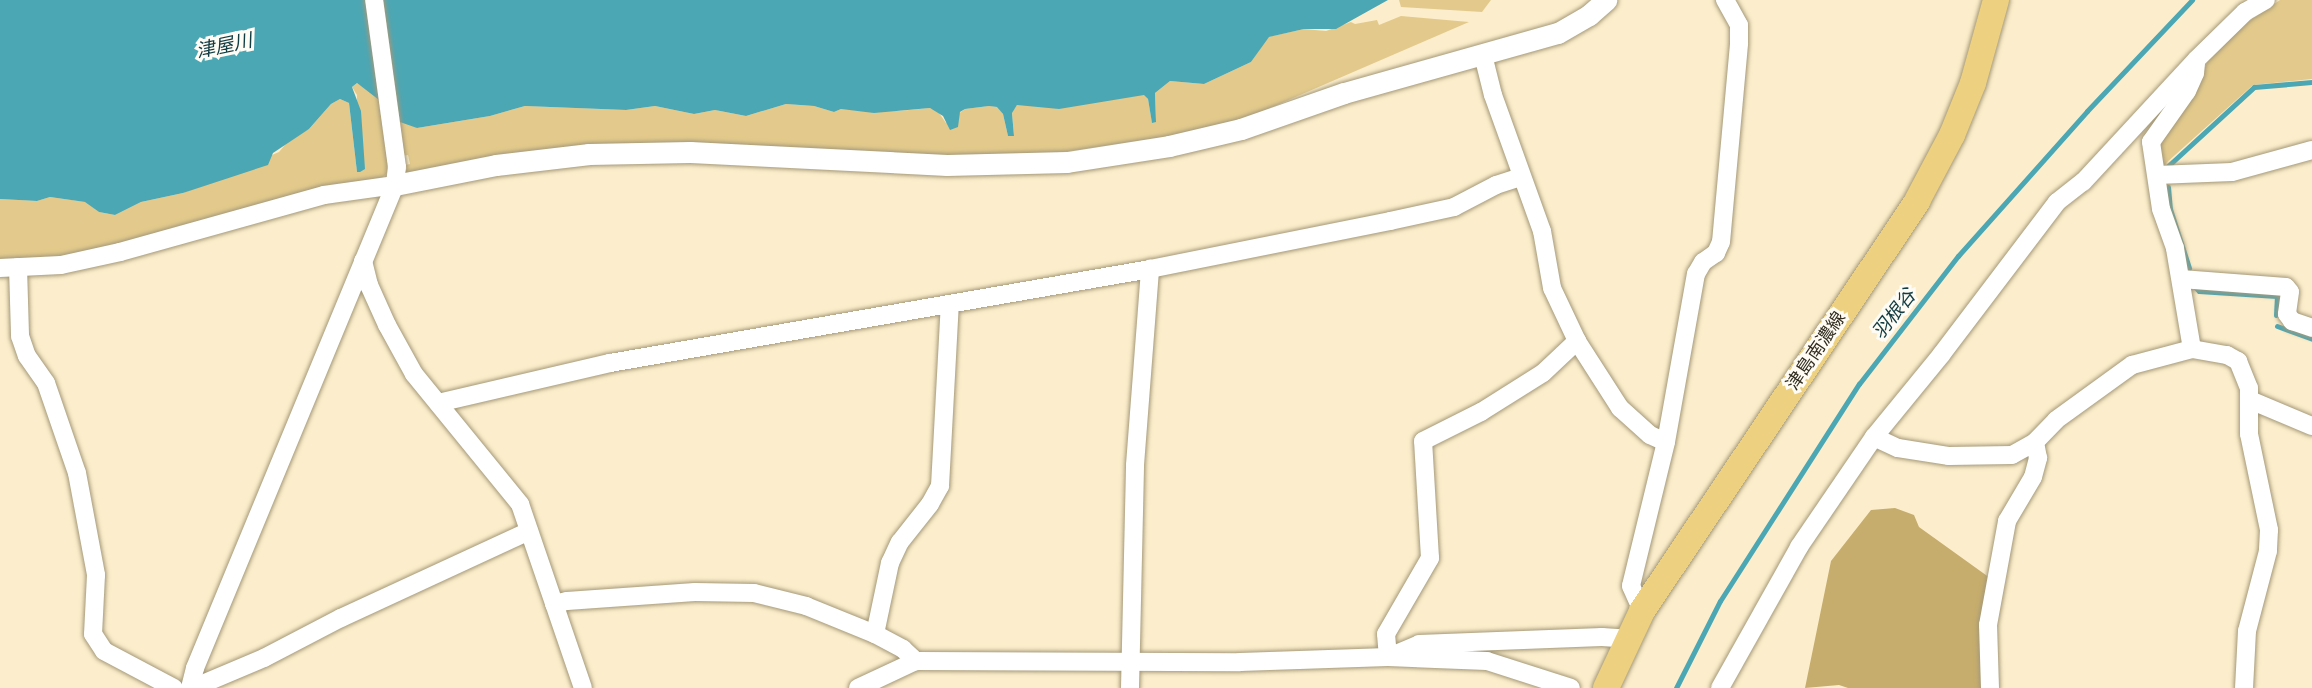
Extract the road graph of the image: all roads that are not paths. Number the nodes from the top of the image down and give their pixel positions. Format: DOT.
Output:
graph roads {
  1 [pos="374,0"];
  2 [pos="1606,0"];
  3 [pos="1725,0"];
  4 [pos="1996,0"];
  5 [pos="2266,0"];
  6 [pos="1483,55"];
  7 [pos="2196,60"];
  8 [pos="2312,150"];
  9 [pos="2157,175"];
  10 [pos="396,176"];
  11 [pos="1521,177"];
  12 [pos="363,261"];
  13 [pos="9,267"];
  14 [pos="1150,269"];
  15 [pos="2181,279"];
  16 [pos="950,304"];
  17 [pos="2312,328"];
  18 [pos="1577,341"];
  19 [pos="2192,349"];
  20 [pos="2250,400"];
  21 [pos="438,403"];
  22 [pos="2312,426"];
  23 [pos="1874,437"];
  24 [pos="1666,442"];
  25 [pos="2035,442"];
  26 [pos="529,531"];
  27 [pos="554,604"];
  28 [pos="1642,611"];
  29 [pos="875,634"];
  30 [pos="1628,639"];
  31 [pos="1388,657"];
  32 [pos="916,661"];
  33 [pos="1130,662"];
  34 [pos="174,688"];
  35 [pos="191,688"];
  36 [pos="583,688"];
  37 [pos="858,688"];
  38 [pos="1130,688"];
  39 [pos="1571,688"];
  40 [pos="1606,688"];
  41 [pos="1720,688"];
  42 [pos="1990,688"];
  43 [pos="2244,688"];
  1 -- 10 [label="street"];
  2 -- 6 [label="street"];
  3 -- 24 [label="street"];
  4 -- 28 [label="main road, 津島南濃線"];
  5 -- 7 [label="street"];
  6 -- 10 [label="street"];
  6 -- 11 [label="street"];
  7 -- 9 [label="street"];
  7 -- 23 [label="street"];
  8 -- 9 [label="street"];
  9 -- 15 [label="street"];
  10 -- 12 [label="street"];
  10 -- 13 [label="street"];
  11 -- 14 [label="street"];
  11 -- 18 [label="street"];
  12 -- 21 [label="street"];
  12 -- 35 [label="street"];
  13 -- 34 [label="street"];
  14 -- 16 [label="street"];
  14 -- 33 [label="street"];
  15 -- 17 [label="street"];
  15 -- 19 [label="street"];
  16 -- 21 [label="street"];
  16 -- 29 [label="street"];
  18 -- 24 [label="street"];
  18 -- 31 [label="street"];
  19 -- 20 [label="street"];
  19 -- 25 [label="street"];
  20 -- 22 [label="street"];
  20 -- 43 [label="street"];
  21 -- 26 [label="street"];
  23 -- 25 [label="street"];
  23 -- 41 [label="street"];
  24 -- 28 [label="street"];
  25 -- 42 [label="street"];
  26 -- 27 [label="street"];
  26 -- 35 [label="street"];
  27 -- 29 [label="street"];
  27 -- 36 [label="street"];
  28 -- 30 [label="main road, 津島南濃線"];
  29 -- 32 [label="street"];
  30 -- 31 [label="street"];
  30 -- 40 [label="main road, 津島南濃線"];
  31 -- 33 [label="street"];
  31 -- 39 [label="street"];
  32 -- 33 [label="street"];
  32 -- 37 [label="street"];
  33 -- 38 [label="street"];
}
